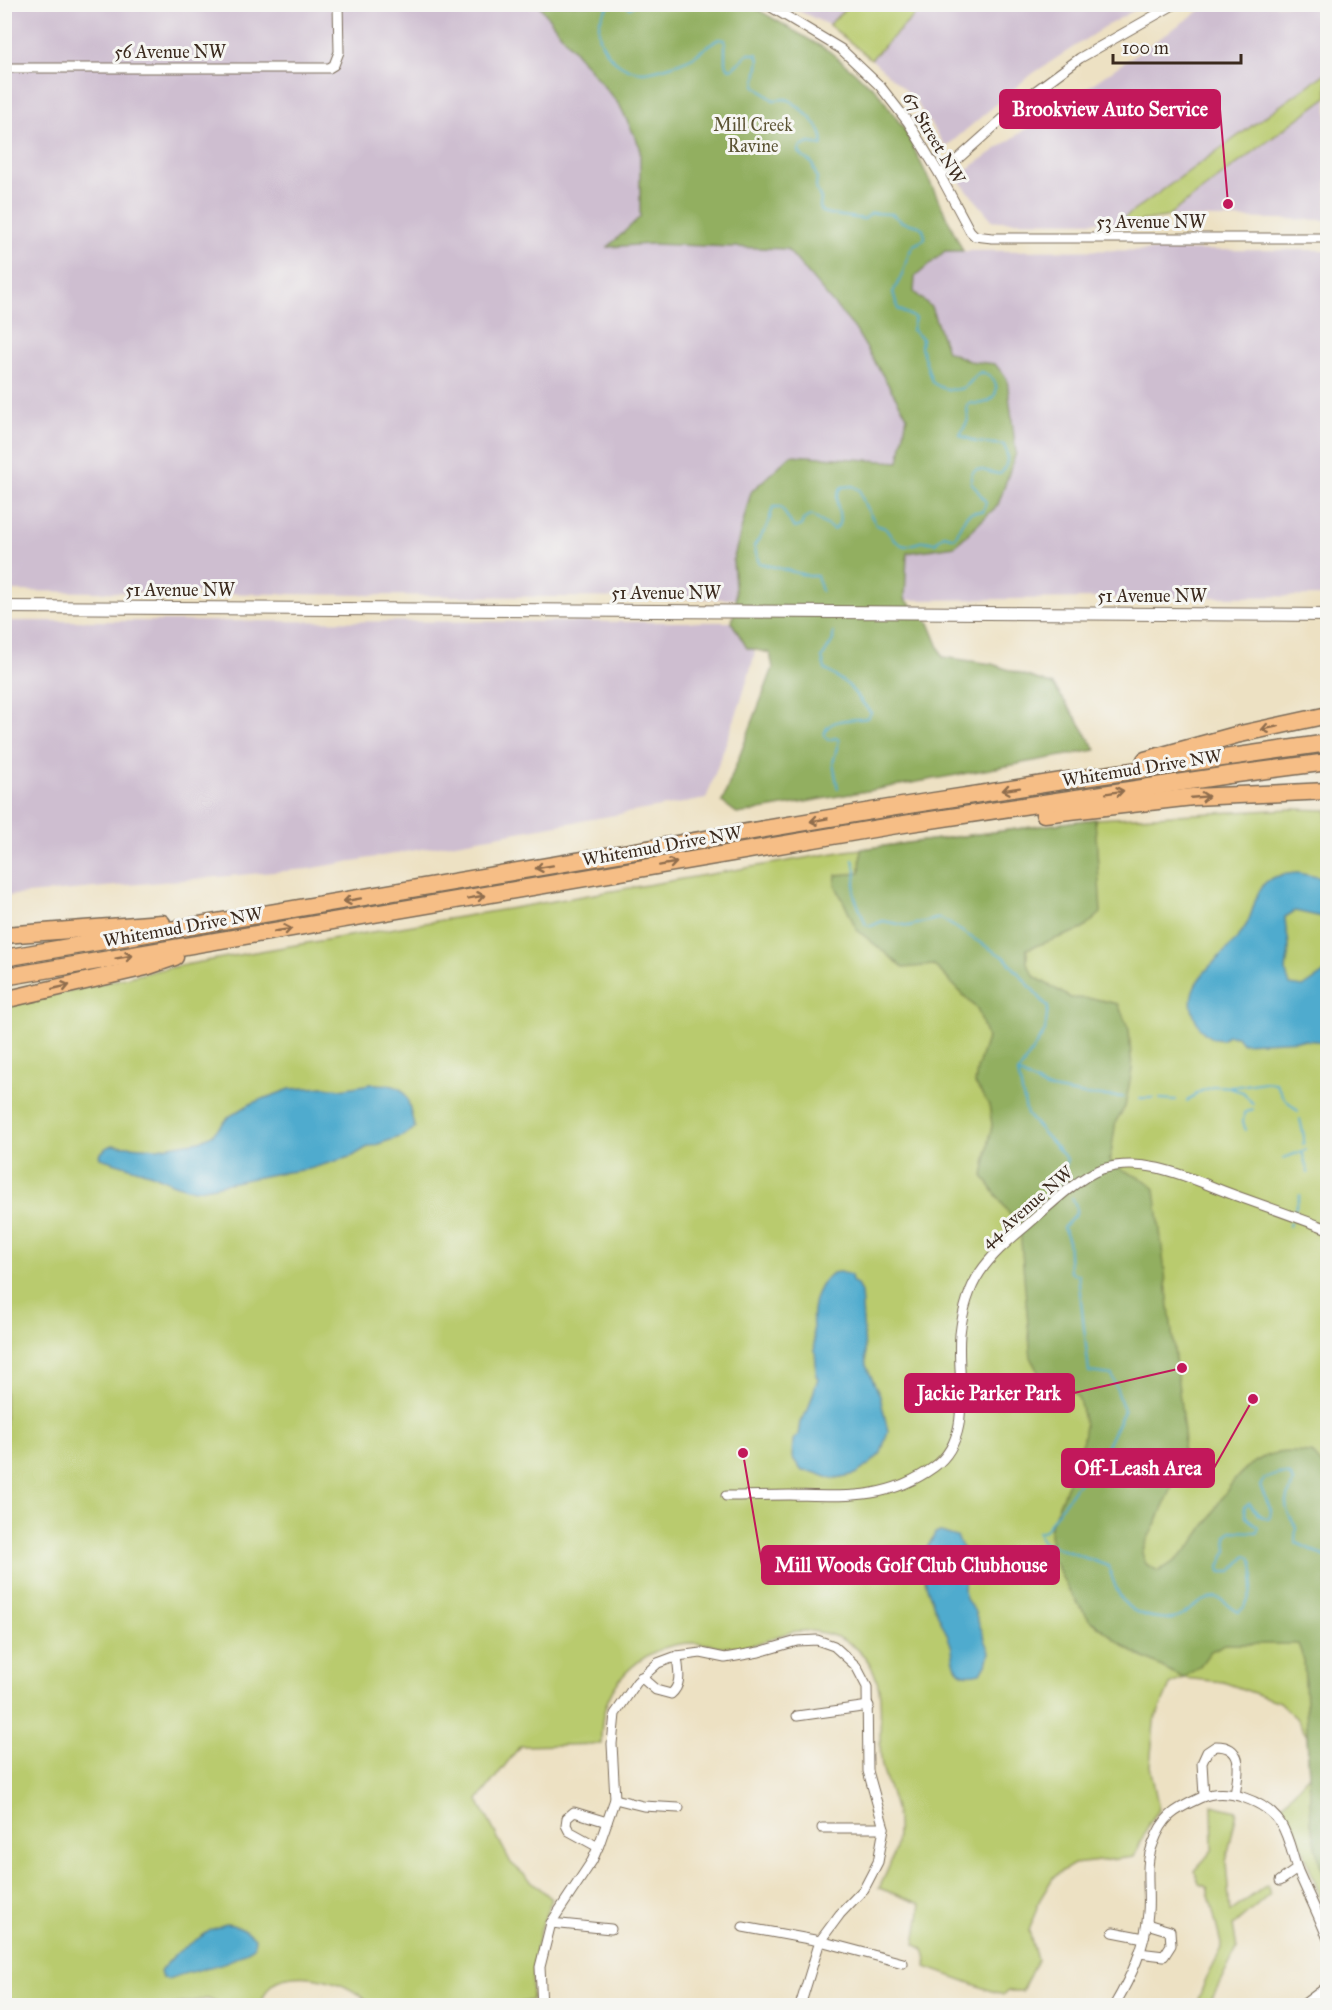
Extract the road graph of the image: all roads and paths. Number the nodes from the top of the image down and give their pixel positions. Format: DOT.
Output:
graph roads {
  1 [pos="338,4"];
  2 [pos="766,4"];
  3 [pos="1175,4"];
  4 [pos="4,68"];
  5 [pos="940,175"];
  6 [pos="975,236"];
  7 [pos="1328,238"];
  8 [pos="4,607"];
  9 [pos="1328,615"];
  10 [pos="1328,716"];
  11 [pos="1328,744"];
  12 [pos="1328,762"];
  13 [pos="1069,780"];
  14 [pos="1328,791"];
  15 [pos="891,826"];
  16 [pos="223,921"];
  17 [pos="4,935"];
  18 [pos="226,939"];
  19 [pos="4,958"];
  20 [pos="4,977"];
  21 [pos="4,1000"];
  22 [pos="1328,1229"];
  23 [pos="726,1496"];
  24 [pos="676,1656"];
  25 [pos="641,1677"];
  26 [pos="869,1706"];
  27 [pos="797,1716"];
  28 [pos="1235,1795"];
  29 [pos="1204,1796"];
  30 [pos="615,1799"];
  31 [pos="679,1808"];
  32 [pos="607,1822"];
  33 [pos="822,1828"];
  34 [pos="884,1828"];
  35 [pos="598,1847"];
  36 [pos="1297,1869"];
  37 [pos="1280,1881"];
  38 [pos="551,1923"];
  39 [pos="1147,1924"];
  40 [pos="743,1927"];
  41 [pos="611,1929"];
  42 [pos="1113,1932"];
  43 [pos="1144,1938"];
  44 [pos="1328,1939"];
  45 [pos="820,1941"];
  46 [pos="1139,1953"];
  47 [pos="903,1963"];
  48 [pos="1328,1986"];
  49 [pos="542,2006"];
  50 [pos="800,2006"];
  51 [pos="1113,2006"];
  52 [pos="1300,2006"];
  1 -- 4 [label="street, 56 Avenue NW"];
  2 -- 5 [label="street, 67 Street NW"];
  3 -- 5 [label="street"];
  5 -- 6 [label="street, 67 Street NW"];
  6 -- 7 [label="street, 53 Avenue NW"];
  8 -- 9 [label="street, 51 Avenue NW"];
  10 -- 13 [label="highway, one-way"];
  11 -- 13 [label="highway, Whitemud Drive NW"];
  15 -- 12 [label="highway, Whitemud Drive NW, one-way"];
  13 -- 16 [label="highway, Whitemud Drive NW, one-way"];
  15 -- 14 [label="highway, one-way"];
  18 -- 15 [label="highway, Whitemud Drive NW, one-way"];
  16 -- 17 [label="highway"];
  16 -- 19 [label="highway, Whitemud Drive NW"];
  20 -- 18 [label="highway, Whitemud Drive NW, one-way"];
  21 -- 18 [label="highway, one-way"];
  22 -- 23 [label="street, 44 Avenue NW"];
  24 -- 25 [label="street"];
  24 -- 25 [label="street"];
  24 -- 26 [label="street"];
  25 -- 30 [label="street"];
  26 -- 27 [label="street"];
  26 -- 34 [label="street"];
  28 -- 29 [label="street"];
  28 -- 29 [label="street"];
  28 -- 36 [label="street"];
  29 -- 39 [label="street"];
  30 -- 31 [label="street"];
  30 -- 32 [label="street"];
  32 -- 35 [label="street"];
  32 -- 35 [label="street"];
  33 -- 34 [label="street"];
  34 -- 45 [label="street"];
  35 -- 38 [label="street"];
  36 -- 37 [label="street"];
  36 -- 44 [label="street"];
  38 -- 41 [label="street"];
  38 -- 49 [label="street"];
  39 -- 43 [label="street"];
  39 -- 46 [label="street"];
  40 -- 45 [label="street"];
  42 -- 43 [label="street"];
  43 -- 46 [label="street"];
  45 -- 47 [label="street"];
  45 -- 50 [label="street"];
  46 -- 51 [label="street"];
  48 -- 52 [label="street"];
}
